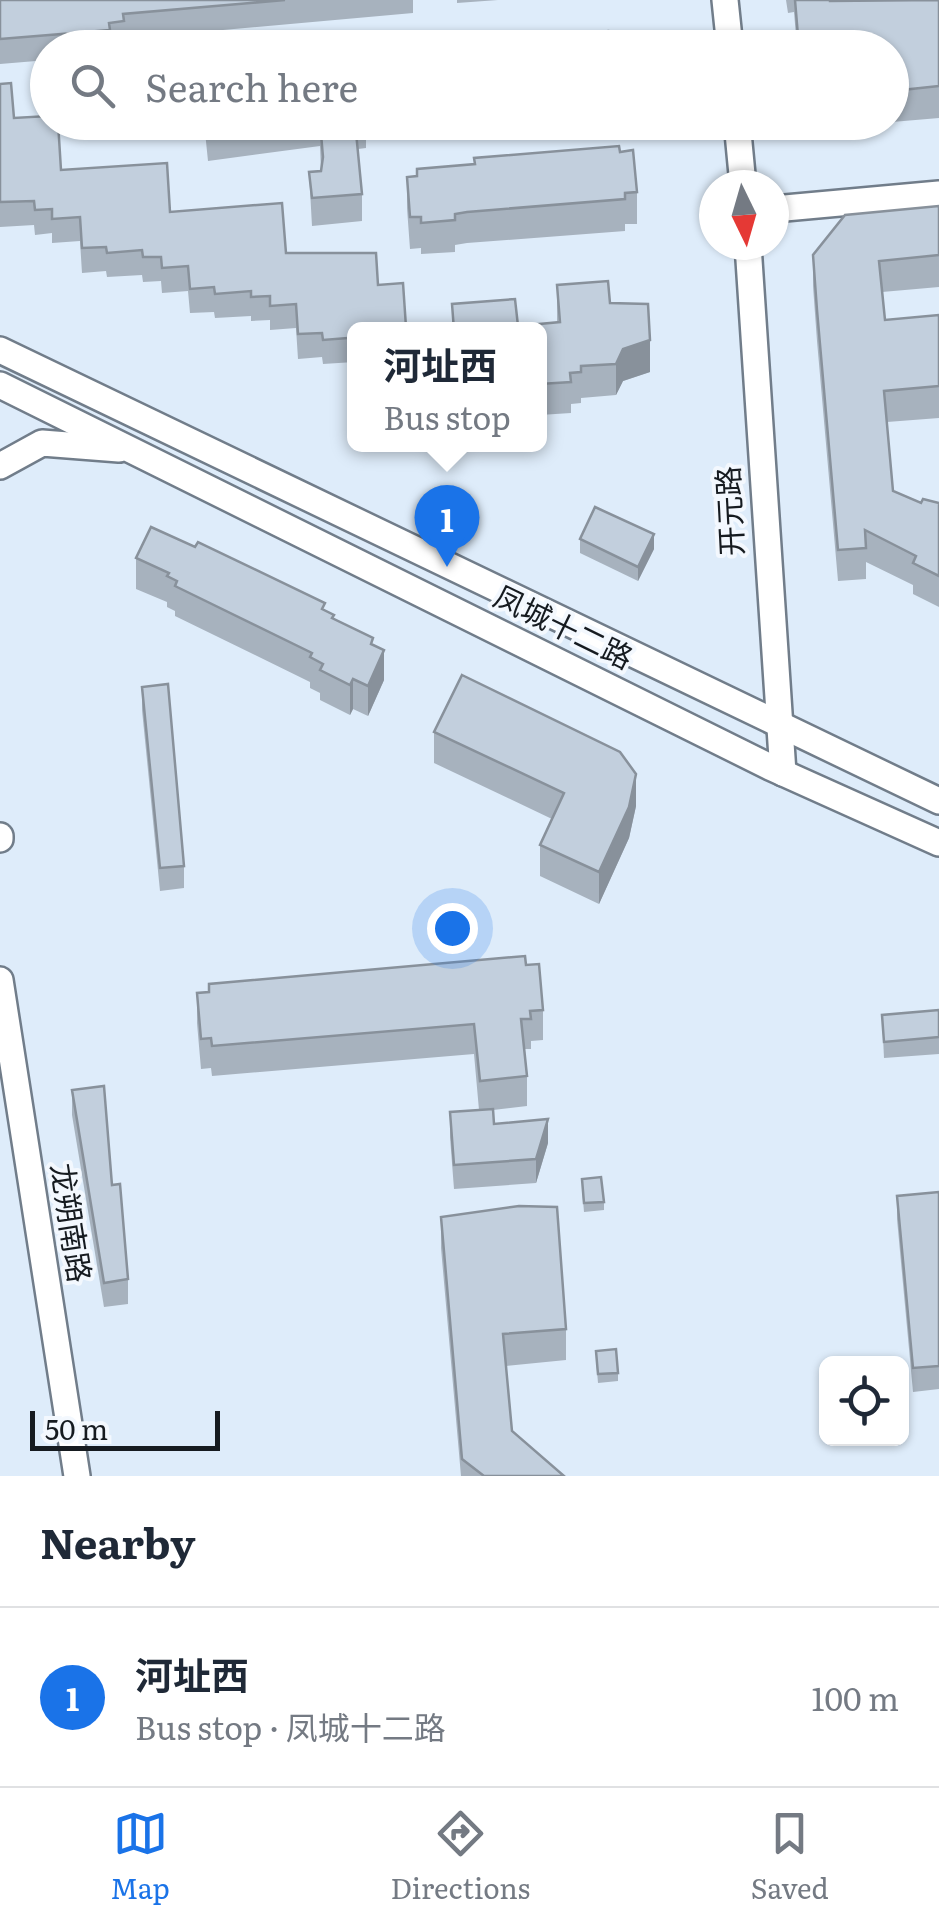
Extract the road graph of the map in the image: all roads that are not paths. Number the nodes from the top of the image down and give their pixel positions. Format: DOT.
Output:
graph roads {
  1 [pos="725,0"];
  2 [pos="728,30"];
  3 [pos="739,140"];
  4 [pos="742,170"];
  5 [pos="939,194"];
  6 [pos="789,208"];
  7 [pos="749,260"];
  8 [pos="0,350"];
  9 [pos="0,385"];
  10 [pos="132,450"];
  11 [pos="0,466"];
  12 [pos="778,727"];
  13 [pos="783,773"];
  14 [pos="939,802"];
  15 [pos="939,844"];
  16 [pos="0,980"];
  17 [pos="77,1476"];
  1 -- 2 [label="street"];
  3 -- 4 [label="street"];
  5 -- 6 [label="street"];
  7 -- 12 [label="street, 开元路"];
  8 -- 12 [label="street, 凤城十二路"];
  9 -- 10 [label="street, 凤城十二路"];
  10 -- 11 [label="street"];
  10 -- 13 [label="street, 凤城十二路"];
  12 -- 13 [label="street, 开元路"];
  12 -- 14 [label="street, 凤城十二路"];
  13 -- 15 [label="street, 凤城十二路"];
  16 -- 17 [label="street, 龙朔南路"];
}
